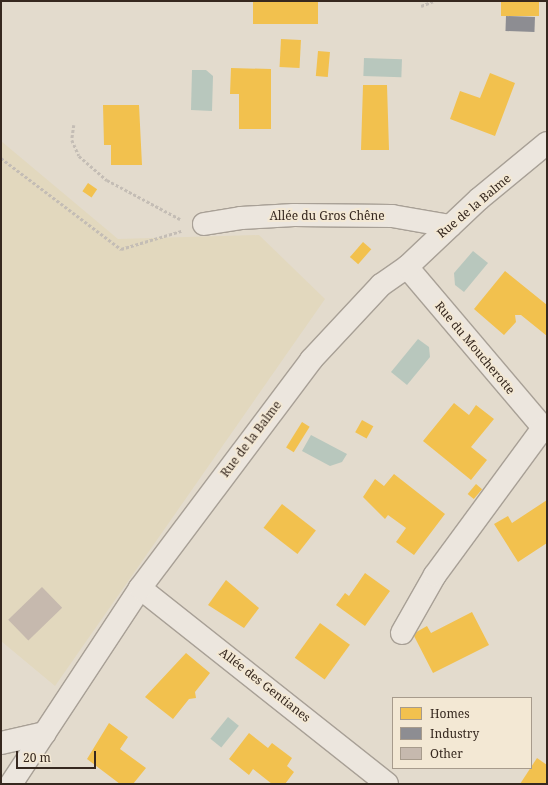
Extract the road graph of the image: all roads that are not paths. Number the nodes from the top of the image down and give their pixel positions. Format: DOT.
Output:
graph roads {
  1 [pos="547,143"];
  2 [pos="204,224"];
  3 [pos="450,226"];
  4 [pos="407,267"];
  5 [pos="545,430"];
  6 [pos="140,588"];
  7 [pos="402,633"];
  8 [pos="45,733"];
  9 [pos="1,743"];
  10 [pos="11,784"];
  11 [pos="387,784"];
  1 -- 3 [label="street, Rue de la Balme"];
  2 -- 3 [label="street, Allée du Gros Chêne"];
  3 -- 4 [label="street, Rue de la Balme"];
  4 -- 5 [label="street, Rue du Moucherotte"];
  4 -- 6 [label="street, Rue de la Balme"];
  5 -- 7 [label="street, Rue du Moucherotte"];
  6 -- 8 [label="street, Rue de la Balme"];
  6 -- 11 [label="street, Allée des Gentianes"];
  8 -- 9 [label="street"];
  8 -- 10 [label="street, Rue de la Balme"];
}
